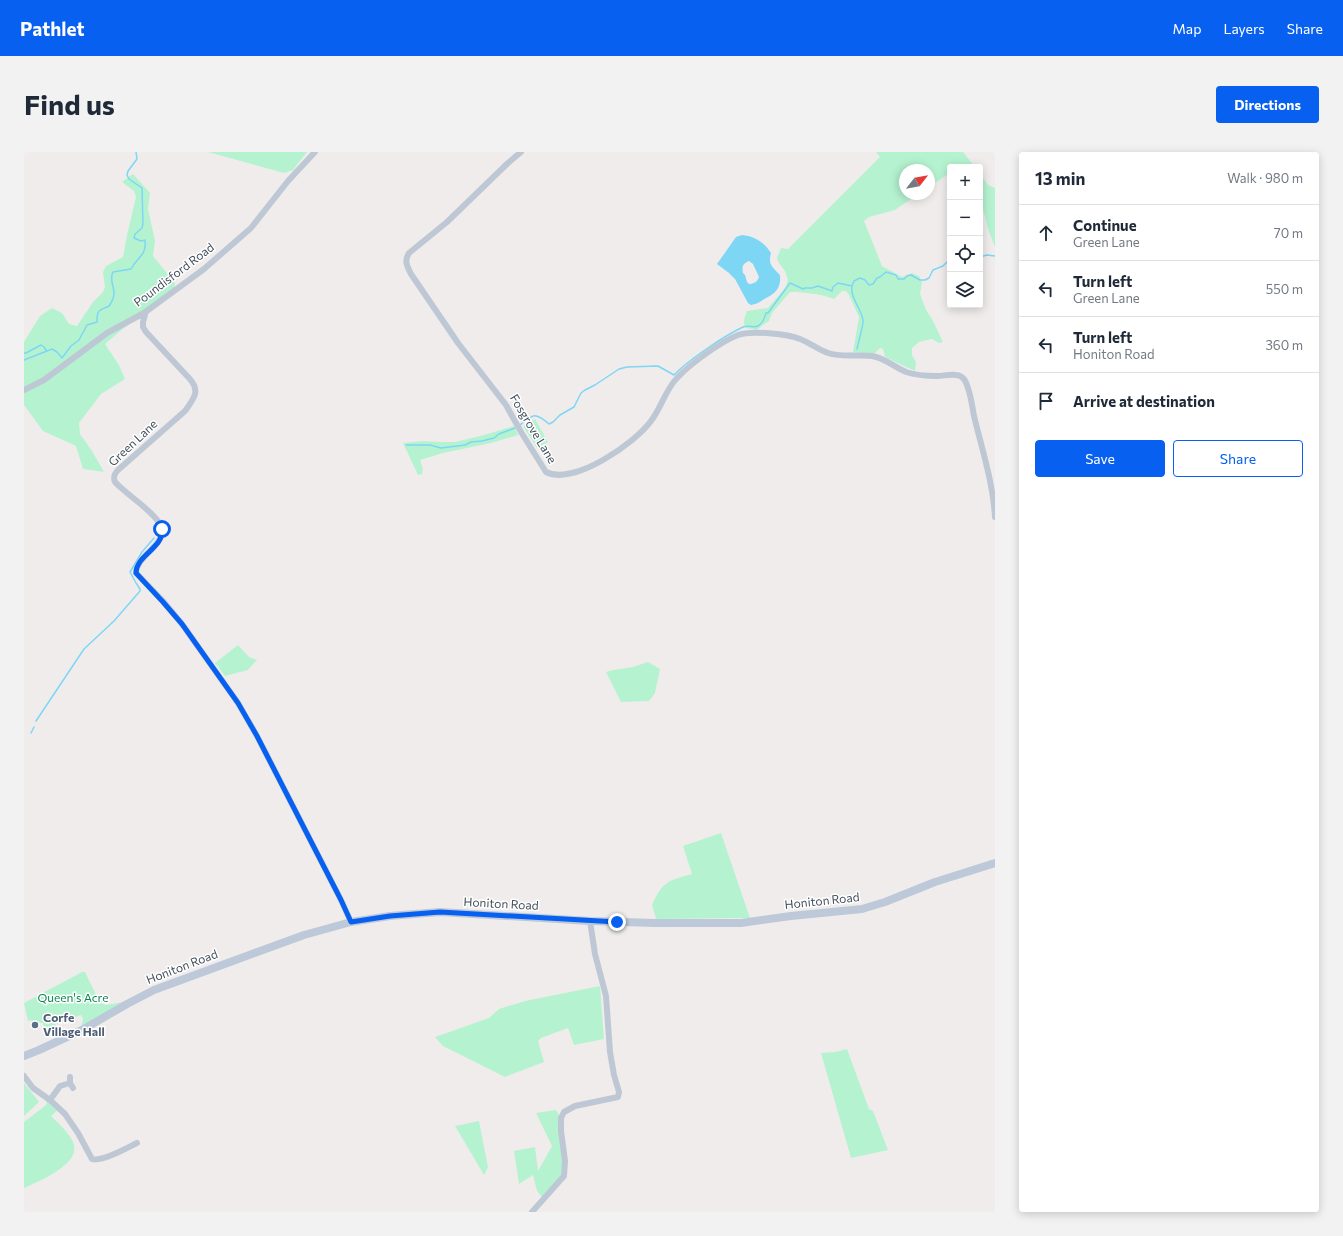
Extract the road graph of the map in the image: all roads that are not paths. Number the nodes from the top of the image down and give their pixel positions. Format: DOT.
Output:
graph roads {
  1 [pos="315,152"];
  2 [pos="521,152"];
  3 [pos="144,313"];
  4 [pos="130,320"];
  5 [pos="143,326"];
  6 [pos="24,390"];
  7 [pos="995,504"];
  8 [pos="995,517"];
  9 [pos="995,863"];
  10 [pos="590,921"];
  11 [pos="351,922"];
  12 [pos="24,1056"];
  13 [pos="24,1076"];
  14 [pos="71,1083"];
  15 [pos="50,1100"];
  16 [pos="138,1143"];
  17 [pos="532,1212"];
  1 -- 3 [label="street, Poundisford Road"];
  2 -- 7 [label="street, Fosgrove Lane"];
  3 -- 4 [label="street, Poundisford Road"];
  3 -- 5 [label="street"];
  4 -- 5 [label="street"];
  4 -- 6 [label="street, Poundisford Road"];
  5 -- 11 [label="street, Green Lane"];
  7 -- 8 [label="street"];
  9 -- 10 [label="main road, Honiton Road"];
  10 -- 11 [label="main road, Honiton Road"];
  10 -- 17 [label="street"];
  11 -- 12 [label="main road, Honiton Road"];
  13 -- 15 [label="street"];
  14 -- 15 [label="street"];
  15 -- 16 [label="street"];
}
